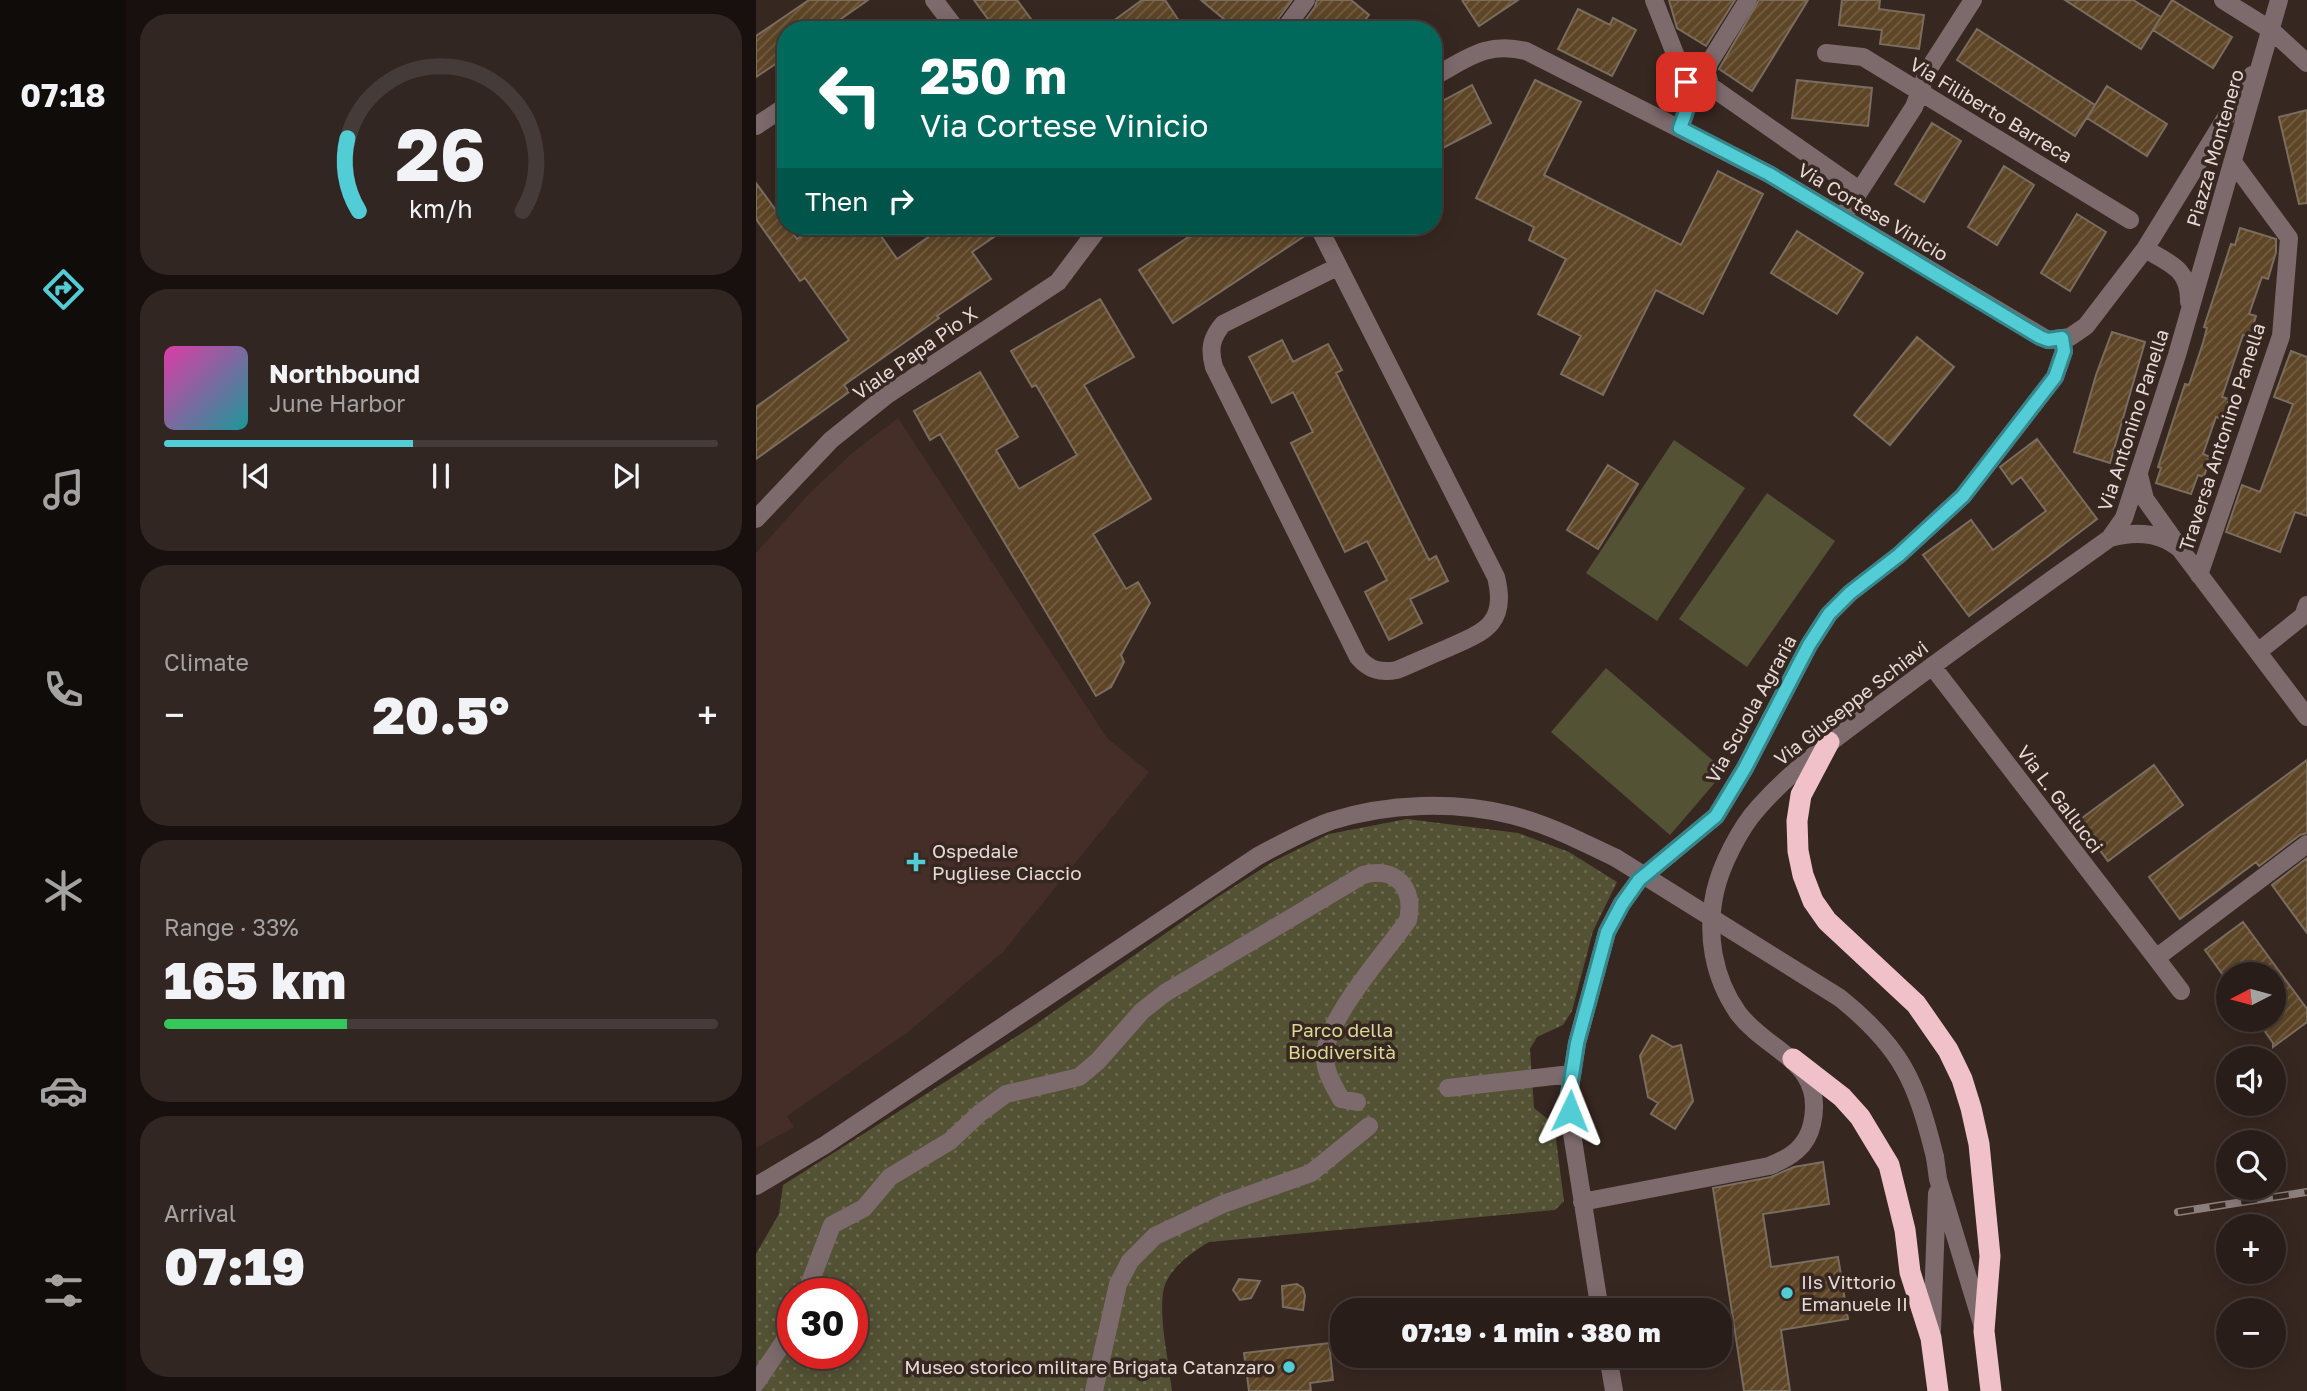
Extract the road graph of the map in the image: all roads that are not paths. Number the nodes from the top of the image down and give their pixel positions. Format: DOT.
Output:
graph roads {
  1 [pos="934,0"];
  2 [pos="1306,0"];
  3 [pos="1654,0"];
  4 [pos="1748,0"];
  5 [pos="1973,0"];
  6 [pos="2223,0"];
  7 [pos="2279,0"];
  8 [pos="950,21"];
  9 [pos="1290,21"];
  10 [pos="2271,30"];
  11 [pos="1826,53"];
  12 [pos="2264,54"];
  13 [pos="2307,63"];
  14 [pos="1442,72"];
  15 [pos="1921,92"];
  16 [pos="777,112"];
  17 [pos="756,127"];
  18 [pos="1680,128"];
  19 [pos="2232,162"];
  20 [pos="1858,190"];
  21 [pos="1842,218"];
  22 [pos="2130,220"];
  23 [pos="1093,235"];
  24 [pos="1322,235"];
  25 [pos="2145,249"];
  26 [pos="1337,267"];
  27 [pos="2189,312"];
  28 [pos="2062,338"];
  29 [pos="2139,475"];
  30 [pos="756,519"];
  31 [pos="2110,538"];
  32 [pos="2180,549"];
  33 [pos="2199,575"];
  34 [pos="2307,605"];
  35 [pos="2259,651"];
  36 [pos="1932,666"];
  37 [pos="2307,717"];
  38 [pos="1829,742"];
  39 [pos="2307,844"];
  40 [pos="2156,958"];
  41 [pos="2181,990"];
  42 [pos="1793,1059"];
  43 [pos="1571,1074"];
  44 [pos="1448,1088"];
  45 [pos="1357,1102"];
  46 [pos="1369,1126"];
  47 [pos="1938,1179"];
  48 [pos="756,1186"];
  49 [pos="1582,1202"];
  50 [pos="812,1278"];
  51 [pos="1598,1298"];
  52 [pos="1984,1331"];
  53 [pos="1931,1338"];
  54 [pos="777,1352"];
  55 [pos="1609,1368"];
  56 [pos="756,1383"];
  57 [pos="1610,1390"];
  58 [pos="1094,1391"];
  59 [pos="1938,1391"];
  60 [pos="1991,1391"];
  1 -- 8 [label="street"];
  2 -- 9 [label="street"];
  3 -- 18 [label="street"];
  4 -- 20 [label="street"];
  5 -- 15 [label="street"];
  6 -- 10 [label="street"];
  7 -- 10 [label="street"];
  10 -- 12 [label="street"];
  10 -- 13 [label="street"];
  11 -- 15 [label="street, Via Filiberto Barreca"];
  12 -- 19 [label="street, Piazza Montenero"];
  12 -- 25 [label="street, Piazza Montenero"];
  14 -- 18 [label="street, Via Cortese Vinicio"];
  15 -- 20 [label="street"];
  15 -- 22 [label="street, Via Filiberto Barreca"];
  16 -- 17 [label="street"];
  18 -- 21 [label="street, Via Cortese Vinicio"];
  19 -- 27 [label="street, Piazza Montenero"];
  19 -- 33 [label="street, Traversa Antonino Panella"];
  20 -- 21 [label="street"];
  21 -- 28 [label="street, Via Cortese Vinicio"];
  23 -- 30 [label="street, Viale Papa Pio X"];
  24 -- 26 [label="street"];
  25 -- 27 [label="street"];
  25 -- 28 [label="street, Piazza Montenero"];
  26 -- 26 [label="street"];
  27 -- 29 [label="street, Via Antonino Panella"];
  28 -- 43 [label="street, Via Scuola Agraria"];
  29 -- 31 [label="street, Via Antonino Panella"];
  29 -- 32 [label="street"];
  31 -- 32 [label="street"];
  31 -- 36 [label="street, Via Giuseppe Schiavi"];
  32 -- 33 [label="street"];
  33 -- 35 [label="street"];
  34 -- 35 [label="street"];
  35 -- 37 [label="street"];
  36 -- 38 [label="street, Via Giuseppe Schiavi"];
  36 -- 40 [label="street, Via L. Gallucci"];
  38 -- 42 [label="street, Via Giuseppe Schiavi"];
  38 -- 52 [label="highway"];
  39 -- 40 [label="street"];
  40 -- 41 [label="street, Via L. Gallucci"];
  42 -- 49 [label="street"];
  42 -- 53 [label="highway"];
  43 -- 44 [label="street"];
  43 -- 49 [label="street, Via Scuola Agraria"];
  45 -- 50 [label="street"];
  46 -- 58 [label="street"];
  47 -- 48 [label="street, bridge"];
  47 -- 52 [label="street"];
  47 -- 53 [label="street"];
  49 -- 51 [label="street, Via Scuola Agraria"];
  52 -- 60 [label="highway"];
  53 -- 59 [label="highway"];
  54 -- 56 [label="street"];
  55 -- 57 [label="street"];
}
